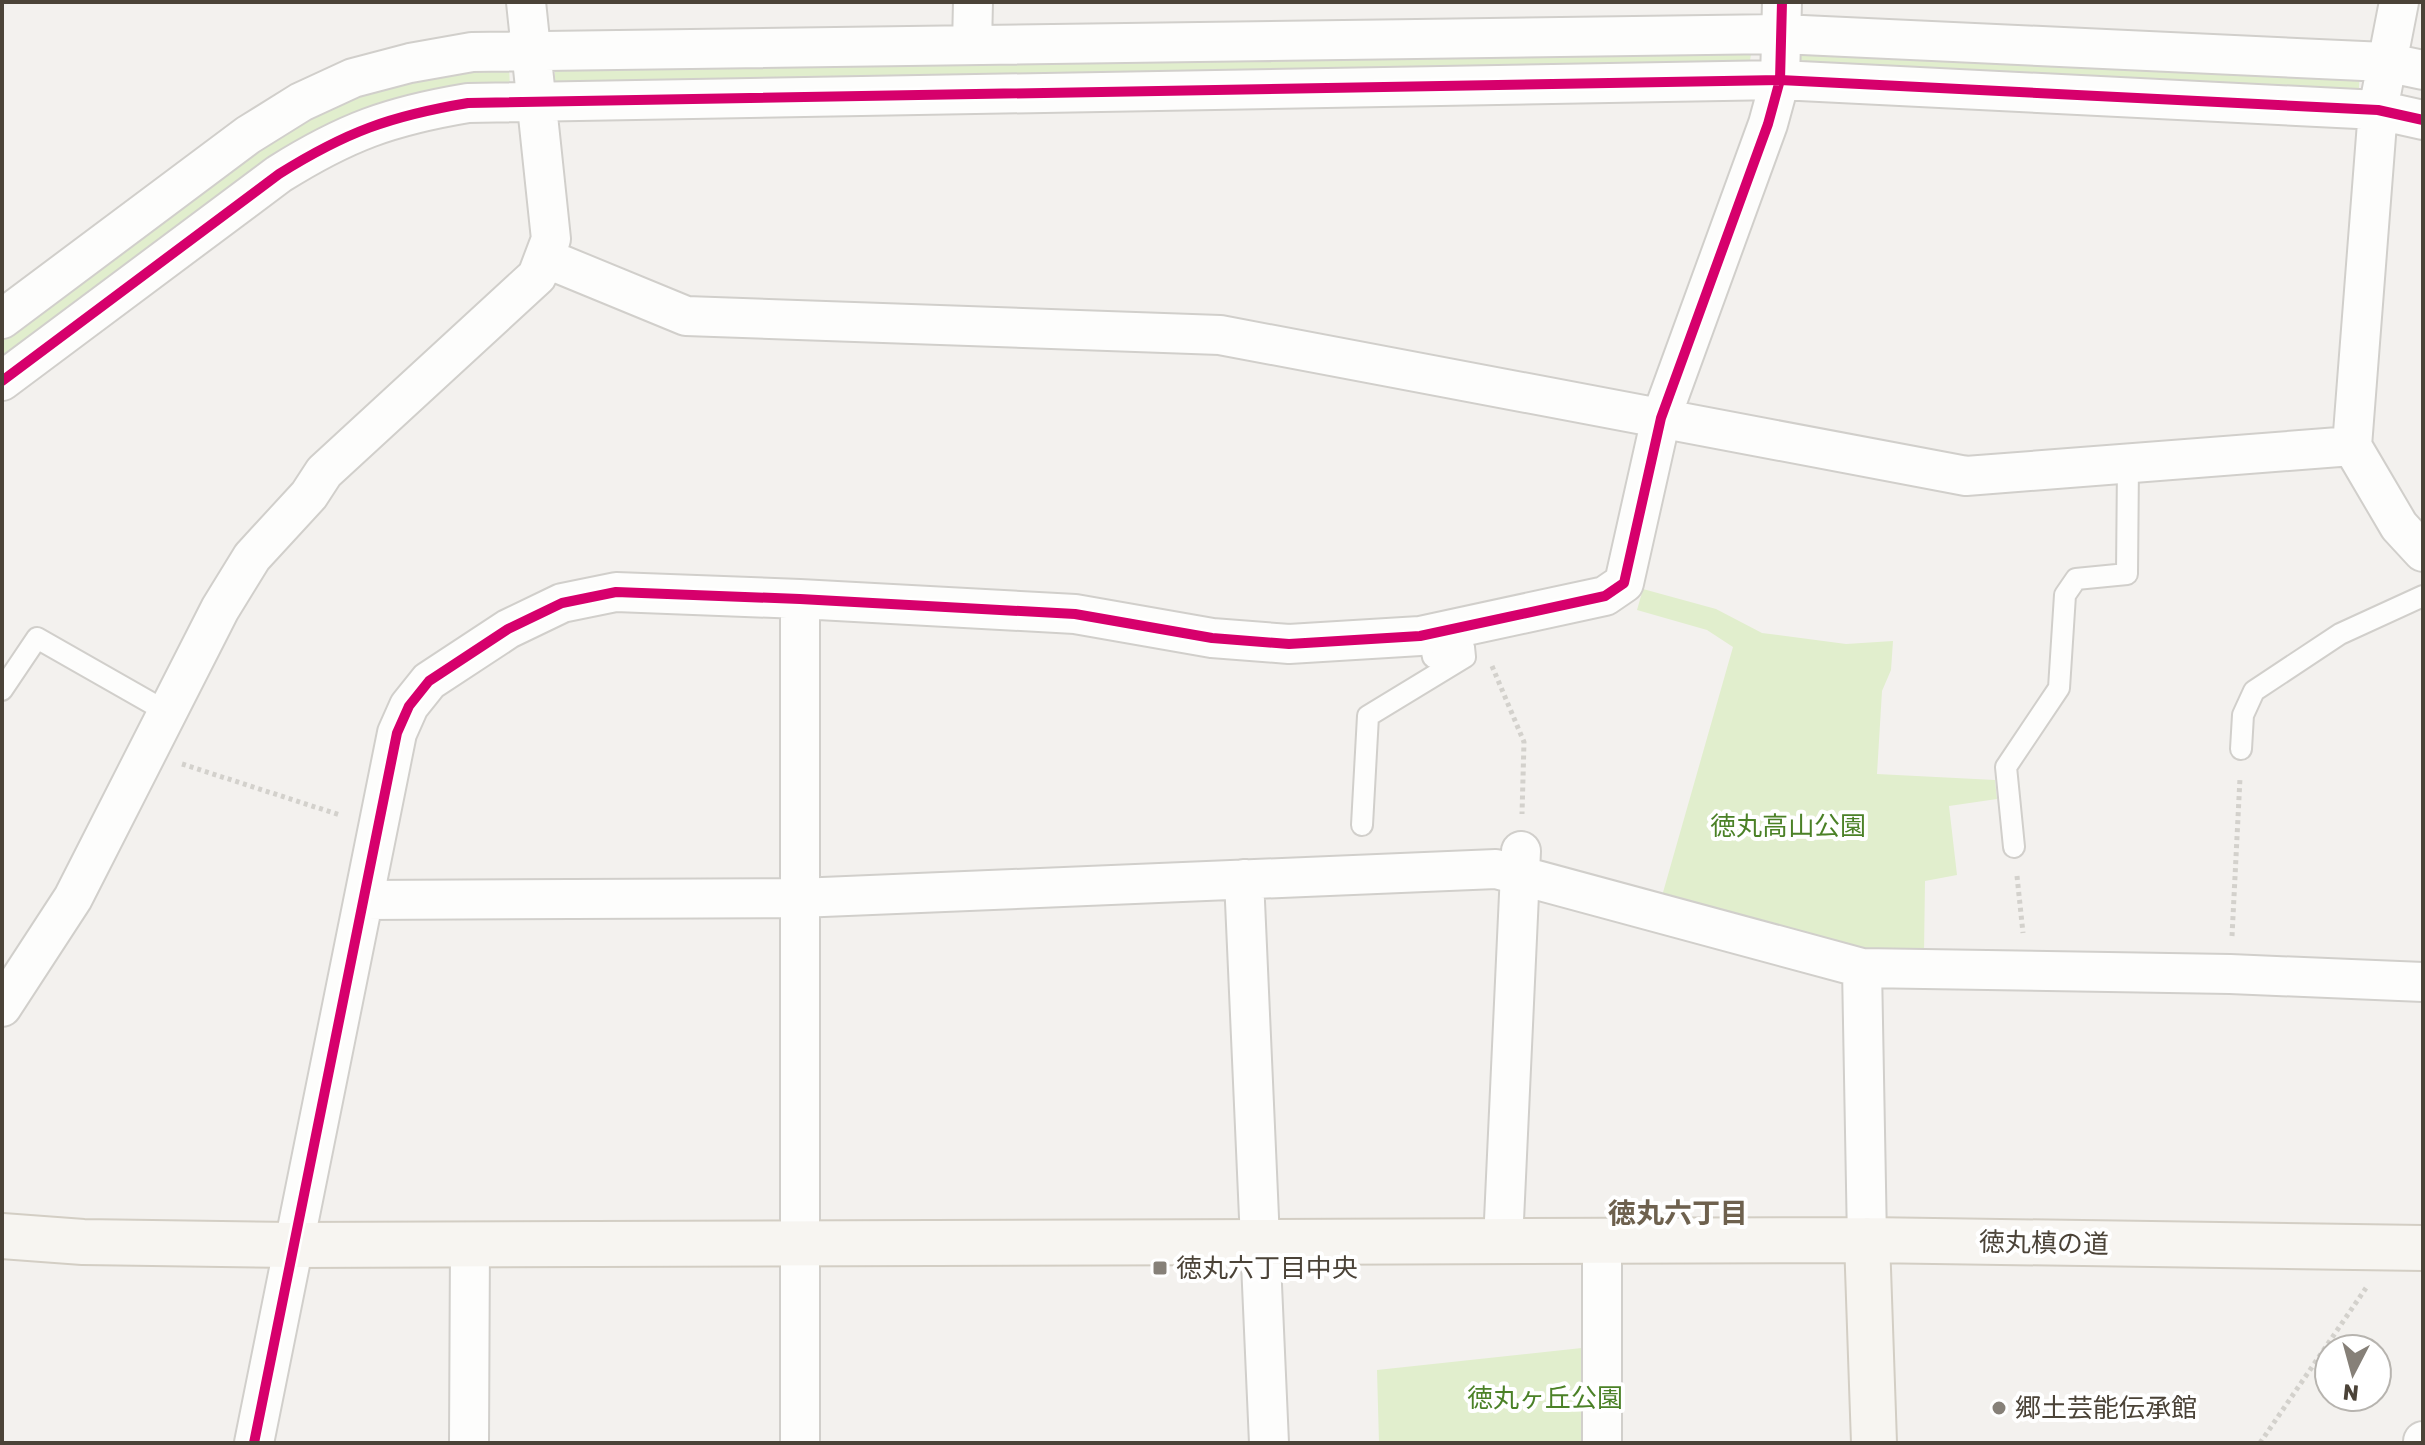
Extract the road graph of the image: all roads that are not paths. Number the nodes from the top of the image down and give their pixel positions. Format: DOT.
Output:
graph roads {
  1 [pos="526,2"];
  2 [pos="973,2"];
  3 [pos="2399,2"];
  4 [pos="1781,18"];
  5 [pos="972,45"];
  6 [pos="532,50"];
  7 [pos="2385,62"];
  8 [pos="2423,70"];
  9 [pos="1780,80"];
  10 [pos="539,101"];
  11 [pos="2378,110"];
  12 [pos="2423,120"];
  13 [pos="545,258"];
  14 [pos="2,319"];
  15 [pos="2,381"];
  16 [pos="1661,418"];
  17 [pos="2352,446"];
  18 [pos="2128,464"];
  19 [pos="2423,552"];
  20 [pos="2423,596"];
  21 [pos="800,599"];
  22 [pos="1428,634"];
  23 [pos="2,690"];
  24 [pos="167,712"];
  25 [pos="2241,749"];
  26 [pos="1362,825"];
  27 [pos="2014,847"];
  28 [pos="1519,862"];
  29 [pos="1244,879"];
  30 [pos="799,898"];
  31 [pos="364,900"];
  32 [pos="1862,968"];
  33 [pos="2423,982"];
  34 [pos="2,1007"];
  35 [pos="2,1236"];
  36 [pos="1867,1240"];
  37 [pos="800,1242"];
  38 [pos="1260,1242"];
  39 [pos="1503,1242"];
  40 [pos="1602,1242"];
  41 [pos="470,1243"];
  42 [pos="292,1245"];
  43 [pos="2408,1248"];
  44 [pos="254,1443"];
  45 [pos="469,1443"];
  46 [pos="800,1443"];
  47 [pos="1269,1443"];
  48 [pos="1602,1443"];
  49 [pos="1874,1443"];
  1 -- 6 [label="street"];
  2 -- 5 [label="street"];
  3 -- 7 [label="street"];
  4 -- 5 [label="street"];
  4 -- 7 [label="street"];
  4 -- 9 [label="street"];
  5 -- 6 [label="street"];
  6 -- 10 [label="street"];
  6 -- 14 [label="street"];
  7 -- 8 [label="street"];
  7 -- 11 [label="street"];
  9 -- 10 [label="street"];
  9 -- 11 [label="street"];
  9 -- 16 [label="street"];
  10 -- 13 [label="street"];
  10 -- 15 [label="street"];
  11 -- 12 [label="street"];
  11 -- 17 [label="street"];
  13 -- 16 [label="street"];
  13 -- 24 [label="street"];
  16 -- 18 [label="street"];
  16 -- 22 [label="street"];
  17 -- 18 [label="street"];
  17 -- 19 [label="street"];
  18 -- 27 [label="lane"];
  20 -- 25 [label="lane"];
  21 -- 22 [label="street"];
  21 -- 30 [label="street"];
  21 -- 31 [label="street"];
  22 -- 26 [label="lane"];
  23 -- 24 [label="lane"];
  24 -- 34 [label="street"];
  28 -- 29 [label="street"];
  28 -- 32 [label="street"];
  28 -- 39 [label="street"];
  29 -- 30 [label="street"];
  29 -- 38 [label="street"];
  30 -- 31 [label="street"];
  30 -- 37 [label="street"];
  31 -- 42 [label="street"];
  32 -- 33 [label="street"];
  32 -- 36 [label="street"];
  35 -- 42 [label="street, 徳丸槙の道"];
  36 -- 40 [label="street, 徳丸槙の道"];
  36 -- 43 [label="street, 徳丸槙の道"];
  36 -- 49 [label="street"];
  37 -- 38 [label="street, 徳丸槙の道"];
  37 -- 41 [label="street, 徳丸槙の道"];
  37 -- 46 [label="street"];
  38 -- 39 [label="street, 徳丸槙の道"];
  38 -- 47 [label="street"];
  39 -- 40 [label="street, 徳丸槙の道"];
  40 -- 48 [label="street"];
  41 -- 42 [label="street, 徳丸槙の道"];
  41 -- 45 [label="street"];
  42 -- 44 [label="street"];
}
